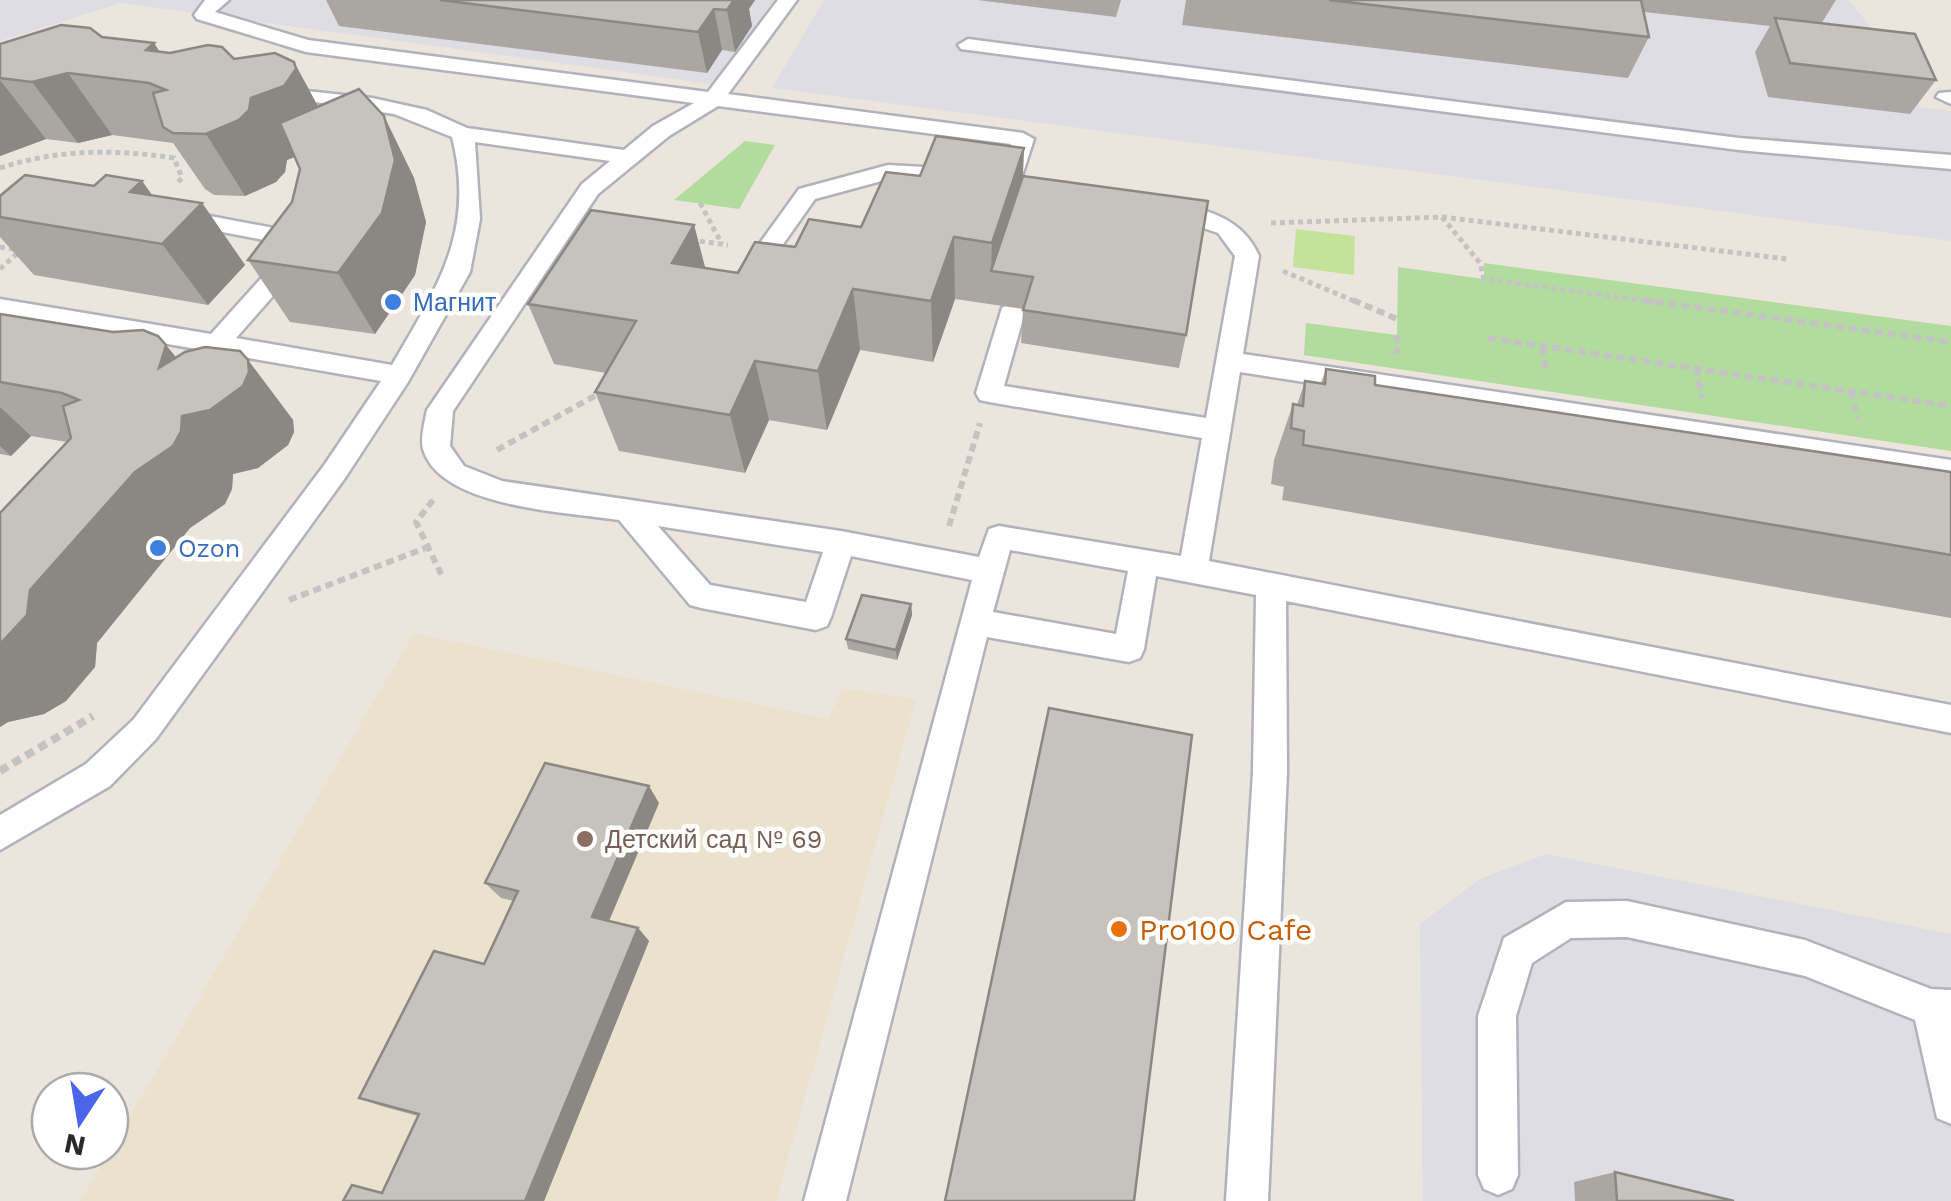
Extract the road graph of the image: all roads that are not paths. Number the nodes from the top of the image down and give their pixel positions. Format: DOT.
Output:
graph roads {
  1 [pos="220,0"];
  2 [pos="788,0"];
  3 [pos="968,45"];
  4 [pos="252,88"];
  5 [pos="713,100"];
  6 [pos="462,134"];
  7 [pos="626,157"];
  8 [pos="1951,162"];
  9 [pos="1010,179"];
  10 [pos="1037,183"];
  11 [pos="1149,203"];
  12 [pos="146,212"];
  13 [pos="733,303"];
  14 [pos="1014,308"];
  15 [pos="2,310"];
  16 [pos="217,344"];
  17 [pos="1229,362"];
  18 [pos="400,375"];
  19 [pos="1217,430"];
  20 [pos="1951,471"];
  21 [pos="626,509"];
  22 [pos="841,544"];
  23 [pos="1144,562"];
  24 [pos="1193,570"];
  25 [pos="990,571"];
  26 [pos="1271,587"];
  27 [pos="977,622"];
  28 [pos="1951,718"];
  29 [pos="0,834"];
  30 [pos="1941,1008"];
  31 [pos="1951,1104"];
  32 [pos="1498,1175"];
  33 [pos="826,1201"];
  34 [pos="1247,1201"];
  1 -- 5 [label="lane"];
  2 -- 5 [label="lane"];
  3 -- 8 [label="lane"];
  4 -- 6 [label="lane"];
  5 -- 7 [label="lane"];
  5 -- 9 [label="lane"];
  6 -- 7 [label="lane"];
  6 -- 18 [label="lane"];
  7 -- 21 [label="lane"];
  9 -- 10 [label="lane"];
  9 -- 13 [label="lane"];
  11 -- 17 [label="lane"];
  12 -- 16 [label="lane"];
  14 -- 19 [label="lane"];
  15 -- 16 [label="lane"];
  16 -- 18 [label="lane"];
  17 -- 19 [label="lane"];
  17 -- 20 [label="lane"];
  18 -- 29 [label="lane"];
  19 -- 24 [label="lane"];
  21 -- 22 [label="lane"];
  21 -- 22 [label="lane"];
  22 -- 25 [label="lane"];
  23 -- 24 [label="lane"];
  23 -- 25 [label="lane"];
  23 -- 27 [label="lane"];
  24 -- 26 [label="lane"];
  25 -- 27 [label="lane"];
  26 -- 28 [label="lane"];
  26 -- 34 [label="lane"];
  27 -- 33 [label="lane"];
  30 -- 31 [label="lane"];
  30 -- 32 [label="lane"];
}
